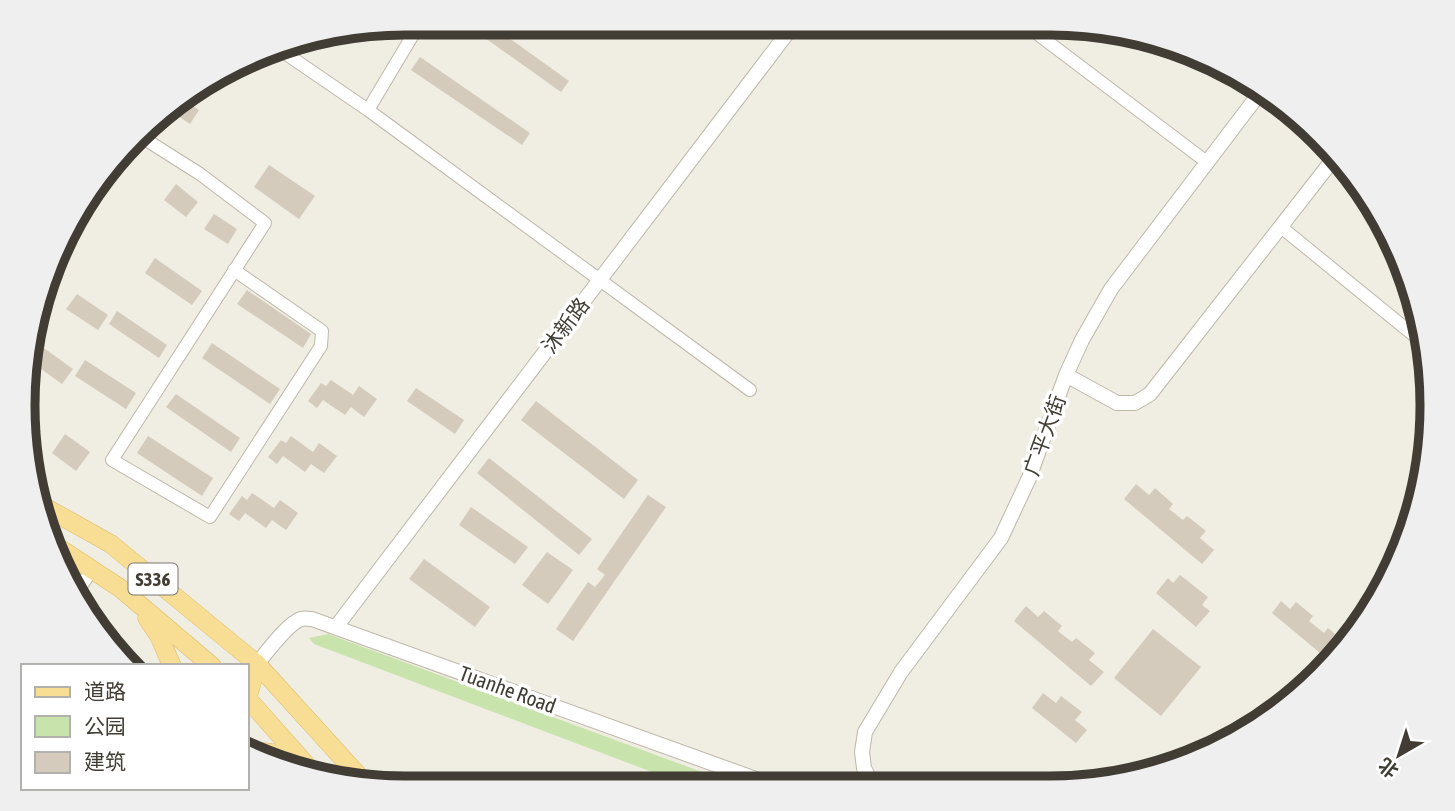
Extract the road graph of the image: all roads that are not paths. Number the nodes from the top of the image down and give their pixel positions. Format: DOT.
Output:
graph roads {
  1 [pos="413,35"];
  2 [pos="786,35"];
  3 [pos="1039,35"];
  4 [pos="287,55"];
  5 [pos="1256,98"];
  6 [pos="368,110"];
  7 [pos="147,141"];
  8 [pos="1208,163"];
  9 [pos="1330,164"];
  10 [pos="1281,227"];
  11 [pos="234,270"];
  12 [pos="599,279"];
  13 [pos="1413,334"];
  14 [pos="1066,375"];
  15 [pos="750,390"];
  16 [pos="51,510"];
  17 [pos="65,552"];
  18 [pos="92,570"];
  19 [pos="82,585"];
  20 [pos="135,601"];
  21 [pos="336,627"];
  22 [pos="171,664"];
  23 [pos="210,664"];
  24 [pos="247,664"];
  25 [pos="252,668"];
  26 [pos="248,693"];
  27 [pos="248,700"];
  28 [pos="300,760"];
  29 [pos="355,773"];
  30 [pos="747,776"];
  31 [pos="868,776"];
  1 -- 6 [label="street"];
  2 -- 12 [label="street, 沐新路"];
  3 -- 8 [label="street"];
  4 -- 6 [label="street"];
  5 -- 8 [label="street, 广平大街"];
  6 -- 12 [label="street"];
  7 -- 11 [label="street"];
  8 -- 14 [label="street, 广平大街"];
  9 -- 10 [label="street"];
  10 -- 13 [label="street"];
  10 -- 14 [label="street"];
  11 -- 11 [label="street"];
  12 -- 15 [label="street"];
  12 -- 21 [label="street, 沐新路"];
  14 -- 31 [label="street, 广平大街"];
  16 -- 24 [label="main road, S336"];
  17 -- 18 [label="main road, S336"];
  18 -- 19 [label="street"];
  18 -- 20 [label="main road, S336"];
  20 -- 22 [label="main road"];
  20 -- 23 [label="main road, S336"];
  21 -- 25 [label="street, Tuanhe Road"];
  21 -- 30 [label="street, Tuanhe Road"];
  25 -- 26 [label="main road"];
  25 -- 29 [label="main road, S336"];
  27 -- 28 [label="main road"];
}
